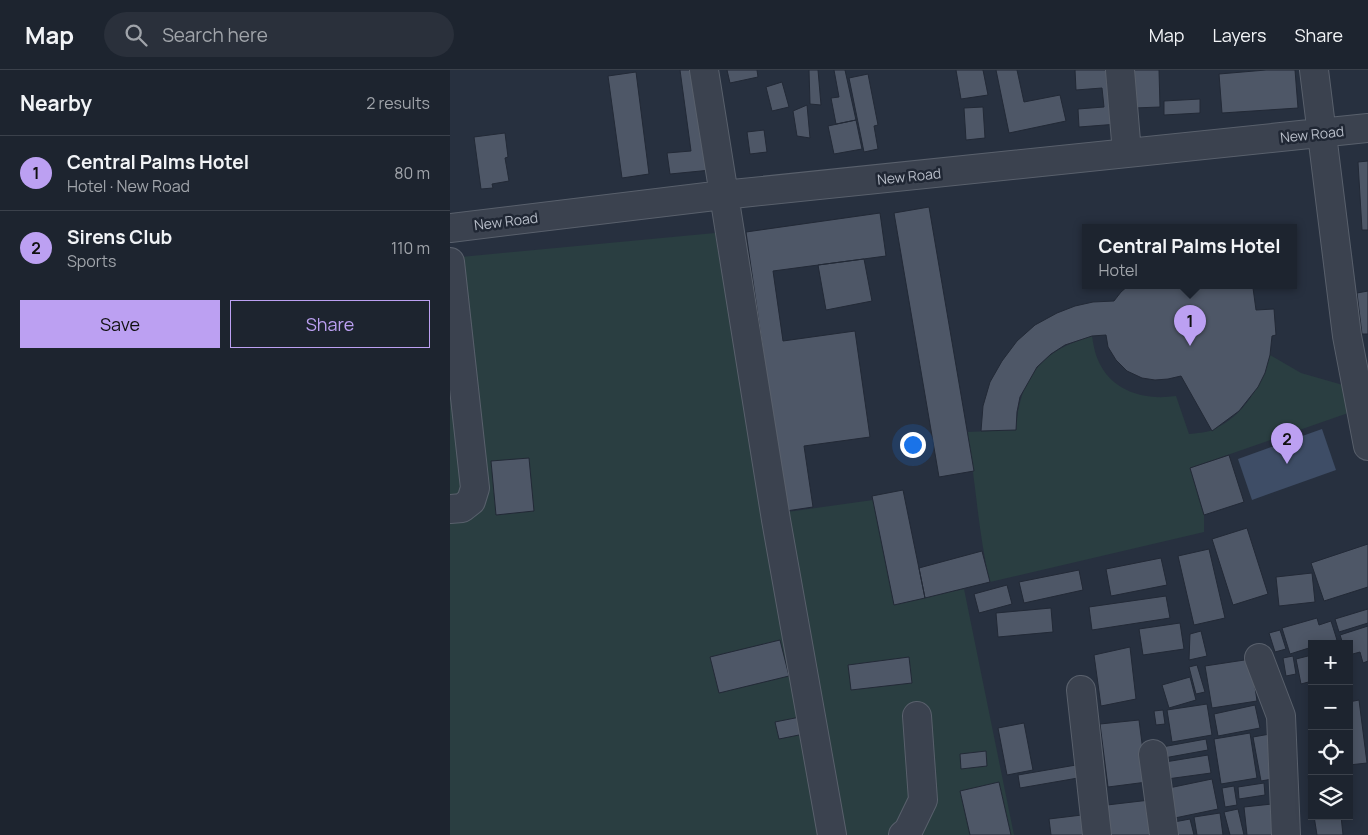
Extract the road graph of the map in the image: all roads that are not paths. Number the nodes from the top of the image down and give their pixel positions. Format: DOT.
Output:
graph roads {
  1 [pos="704,70"];
  2 [pos="1120,70"];
  3 [pos="1314,70"];
  4 [pos="1368,128"];
  5 [pos="1322,133"];
  6 [pos="1127,153"];
  7 [pos="723,195"];
  8 [pos="450,228"];
  9 [pos="450,262"];
  10 [pos="1368,446"];
  11 [pos="450,509"];
  12 [pos="1259,658"];
  13 [pos="1081,690"];
  14 [pos="917,716"];
  15 [pos="1153,754"];
  16 [pos="832,835"];
  17 [pos="903,835"];
  18 [pos="1097,835"];
  19 [pos="1164,835"];
  20 [pos="1286,835"];
  1 -- 7 [label="street"];
  2 -- 6 [label="street"];
  3 -- 5 [label="street"];
  4 -- 5 [label="street, New Road"];
  5 -- 6 [label="street, New Road"];
  5 -- 10 [label="street"];
  6 -- 7 [label="street, New Road"];
  7 -- 8 [label="street, New Road"];
  7 -- 16 [label="street"];
  9 -- 11 [label="street"];
  12 -- 20 [label="street"];
  13 -- 18 [label="street"];
  14 -- 17 [label="street"];
  15 -- 19 [label="street"];
}
